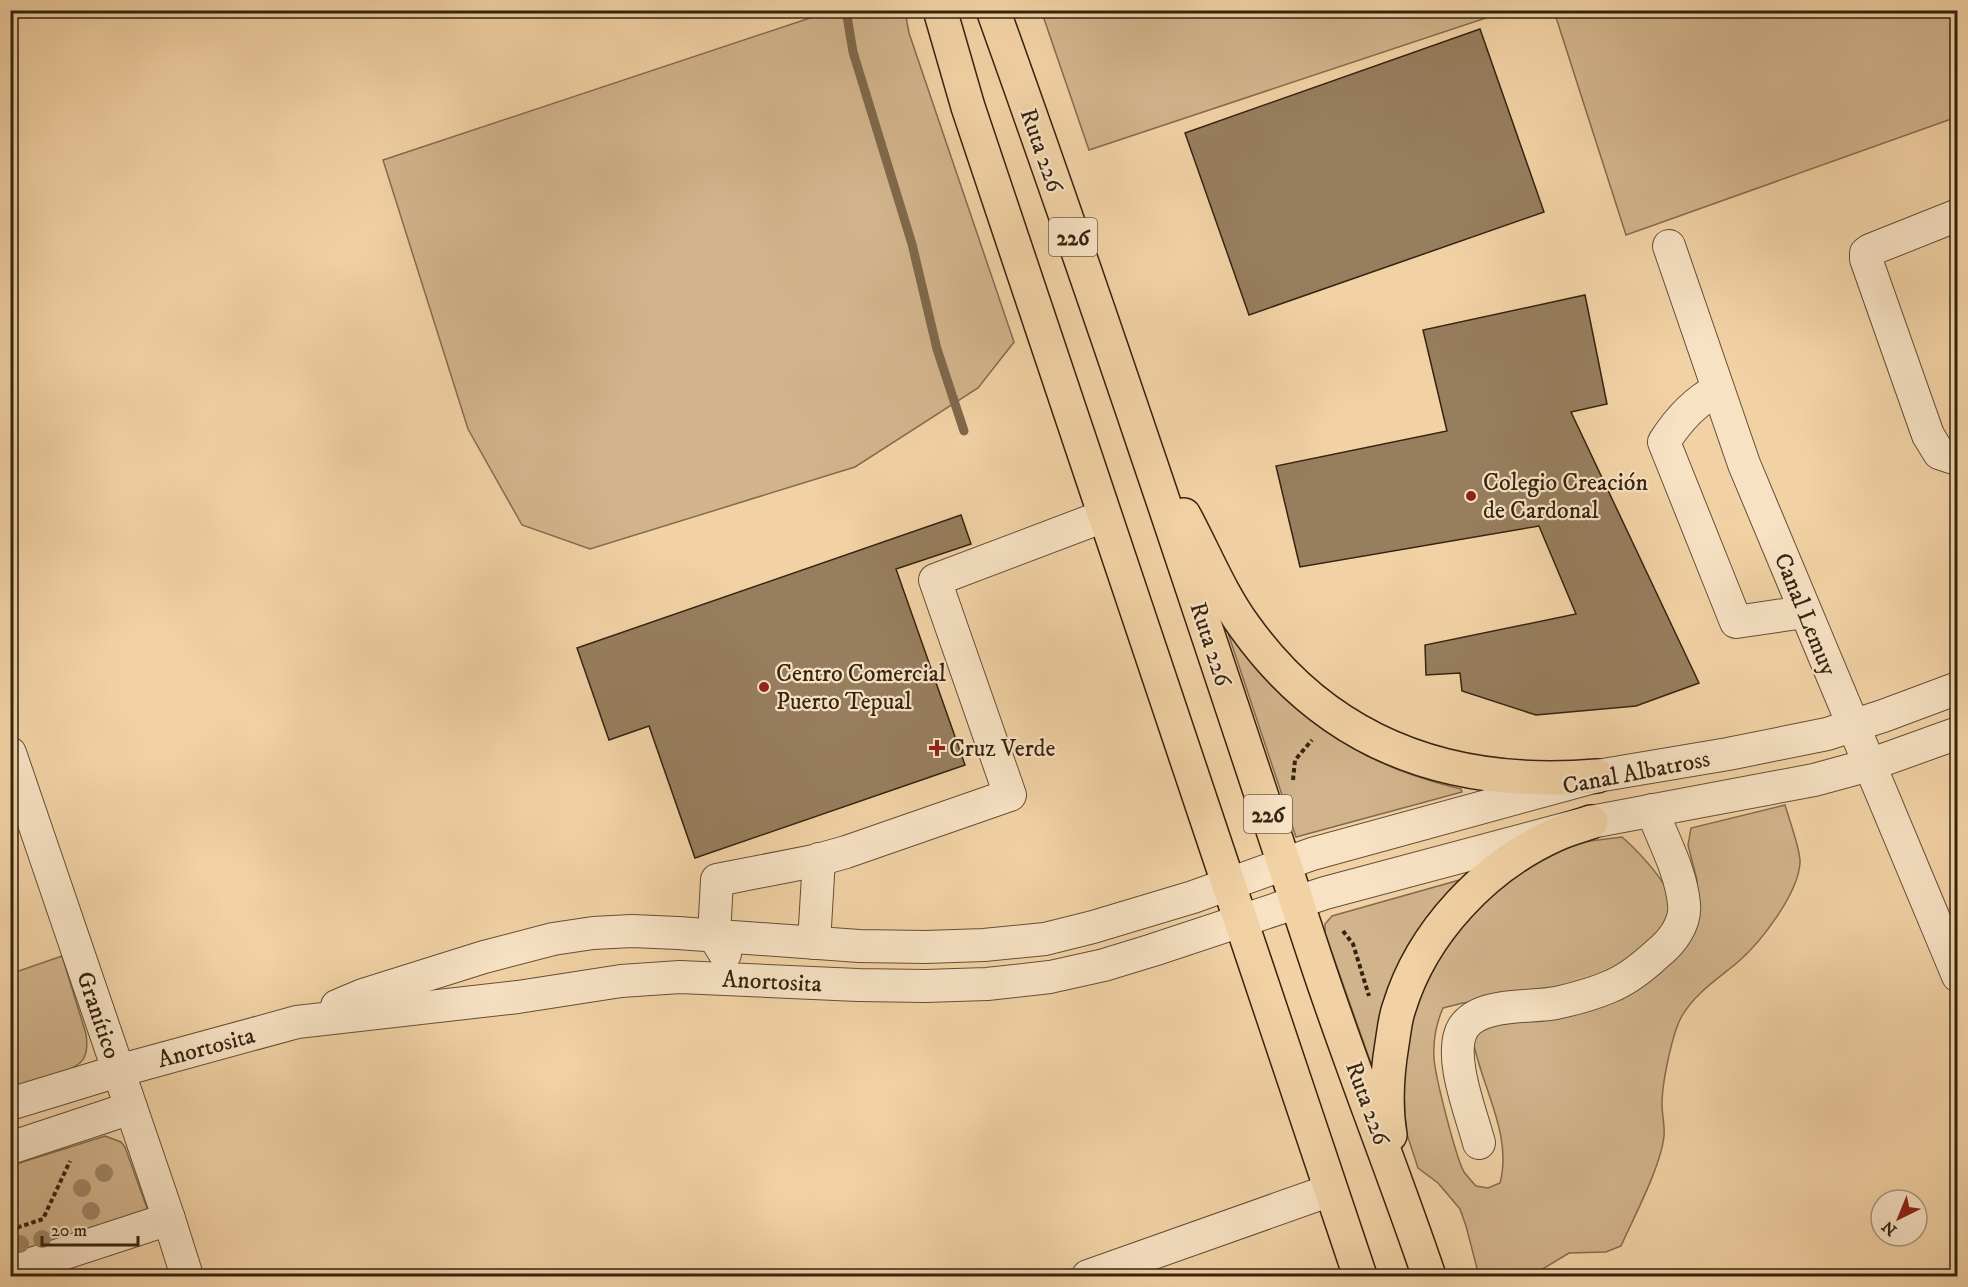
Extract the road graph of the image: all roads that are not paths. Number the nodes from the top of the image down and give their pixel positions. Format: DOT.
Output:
graph roads {
  1 [pos="940,10"];
  2 [pos="993,10"];
  3 [pos="1958,215"];
  4 [pos="1670,246"];
  5 [pos="1717,390"];
  6 [pos="1142,436"];
  7 [pos="1958,455"];
  8 [pos="1104,516"];
  9 [pos="1804,612"];
  10 [pos="1958,688"];
  11 [pos="1852,726"];
  12 [pos="1958,733"];
  13 [pos="10,753"];
  14 [pos="1869,765"];
  15 [pos="1596,776"];
  16 [pos="1652,810"];
  17 [pos="1591,822"];
  18 [pos="1298,858"];
  19 [pos="819,860"];
  20 [pos="1227,884"];
  21 [pos="1311,897"];
  22 [pos="1240,921"];
  23 [pos="714,936"];
  24 [pos="814,943"];
  25 [pos="1958,976"];
  26 [pos="739,978"];
  27 [pos="297,1022"];
  28 [pos="118,1071"];
  29 [pos="10,1104"];
  30 [pos="131,1108"];
  31 [pos="1479,1143"];
  32 [pos="10,1148"];
  33 [pos="1331,1190"];
  34 [pos="1400,1190"];
  35 [pos="169,1219"];
  36 [pos="10,1271"];
  37 [pos="187,1276"];
  38 [pos="1088,1276"];
  39 [pos="1359,1276"];
  40 [pos="1429,1276"];
  1 -- 8 [label="main road, 226"];
  2 -- 6 [label="main road, Ruta 226 / 226"];
  3 -- 7 [label="street"];
  4 -- 5 [label="street, Canal Lemuy"];
  5 -- 9 [label="street, Canal Lemuy"];
  5 -- 9 [label="street"];
  6 -- 15 [label="main road"];
  6 -- 18 [label="main road, Ruta 226 / 226"];
  8 -- 19 [label="street"];
  8 -- 20 [label="main road, 226"];
  9 -- 11 [label="street, Canal Lemuy"];
  10 -- 11 [label="street, Canal Albatross"];
  11 -- 14 [label="street, Canal Lemuy"];
  11 -- 15 [label="street, Canal Albatross"];
  12 -- 14 [label="street, Canal Albatross"];
  13 -- 28 [label="street, Granítico"];
  14 -- 16 [label="street, Canal Albatross"];
  14 -- 25 [label="street, Canal Lemuy"];
  15 -- 18 [label="street, Canal Albatross"];
  16 -- 17 [label="street, Canal Albatross"];
  16 -- 31 [label="street"];
  17 -- 21 [label="street, Canal Albatross"];
  17 -- 34 [label="main road"];
  18 -- 20 [label="street, Canal Albatross"];
  18 -- 21 [label="main road, Ruta 226 / 226"];
  19 -- 23 [label="street"];
  19 -- 24 [label="street"];
  20 -- 22 [label="main road, 226"];
  20 -- 24 [label="street, Anortosita"];
  21 -- 22 [label="street, Canal Albatross"];
  21 -- 34 [label="main road, Ruta 226 / 226"];
  22 -- 26 [label="street, Anortosita"];
  22 -- 33 [label="main road, 226"];
  23 -- 24 [label="street, Anortosita"];
  23 -- 26 [label="street"];
  23 -- 27 [label="street, Anortosita"];
  26 -- 27 [label="street, Anortosita"];
  27 -- 28 [label="street, Anortosita"];
  28 -- 29 [label="street, Anortosita"];
  28 -- 30 [label="street, Granítico"];
  30 -- 32 [label="street"];
  30 -- 35 [label="street, Granítico"];
  33 -- 38 [label="street"];
  33 -- 39 [label="main road, 226"];
  34 -- 40 [label="main road, Ruta 226 / 226"];
  35 -- 36 [label="street"];
  35 -- 37 [label="street, Granítico"];
}
